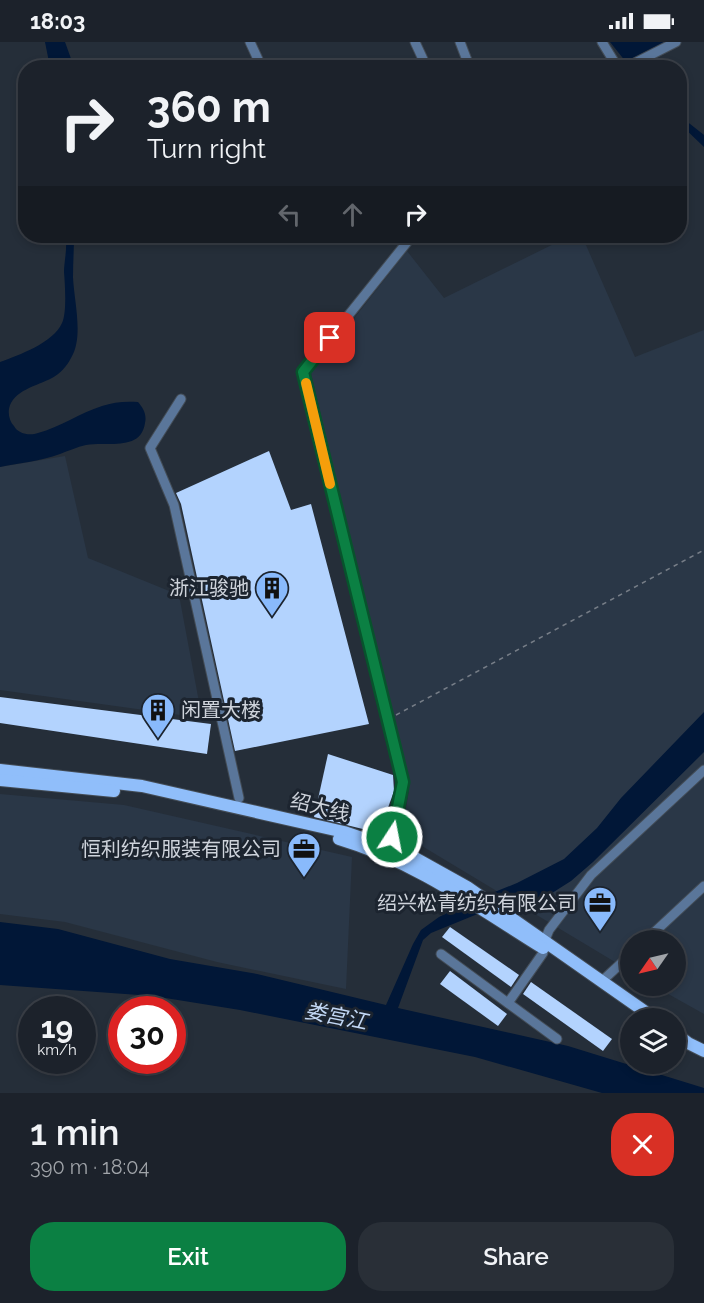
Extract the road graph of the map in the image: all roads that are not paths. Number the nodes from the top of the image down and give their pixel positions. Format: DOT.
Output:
graph roads {
  1 [pos="250,42"];
  2 [pos="415,42"];
  3 [pos="460,42"];
  4 [pos="602,42"];
  5 [pos="676,42"];
  6 [pos="258,60"];
  7 [pos="423,60"];
  8 [pos="467,60"];
  9 [pos="613,60"];
  10 [pos="641,60"];
  11 [pos="406,243"];
  12 [pos="181,399"];
  13 [pos="0,770"];
  14 [pos="704,770"];
  15 [pos="0,780"];
  16 [pos="239,798"];
  17 [pos="387,852"];
  18 [pos="704,886"];
  19 [pos="508,921"];
  20 [pos="657,930"];
  21 [pos="544,944"];
  22 [pos="441,954"];
  23 [pos="620,965"];
  24 [pos="600,984"];
  25 [pos="508,1003"];
  26 [pos="629,1008"];
  27 [pos="638,1008"];
  28 [pos="557,1039"];
  29 [pos="686,1041"];
  30 [pos="686,1049"];
  31 [pos="704,1051"];
  32 [pos="704,1060"];
  1 -- 6 [label="street"];
  2 -- 7 [label="street"];
  3 -- 8 [label="street"];
  4 -- 9 [label="street"];
  5 -- 10 [label="street"];
  11 -- 17 [label="street"];
  12 -- 16 [label="street"];
  13 -- 17 [label="main road, 绍大线"];
  14 -- 21 [label="street"];
  15 -- 17 [label="main road, 绍大线"];
  17 -- 19 [label="main road, 绍大线"];
  17 -- 19 [label="main road, 绍大线"];
  18 -- 20 [label="street"];
  19 -- 21 [label="main road, 绍大线"];
  21 -- 24 [label="main road, 绍大线"];
  21 -- 25 [label="street"];
  22 -- 25 [label="street"];
  23 -- 24 [label="street"];
  24 -- 26 [label="main road, 绍大线"];
  24 -- 27 [label="main road, 绍大线"];
  25 -- 28 [label="street"];
  29 -- 31 [label="main road"];
  30 -- 32 [label="main road"];
}
